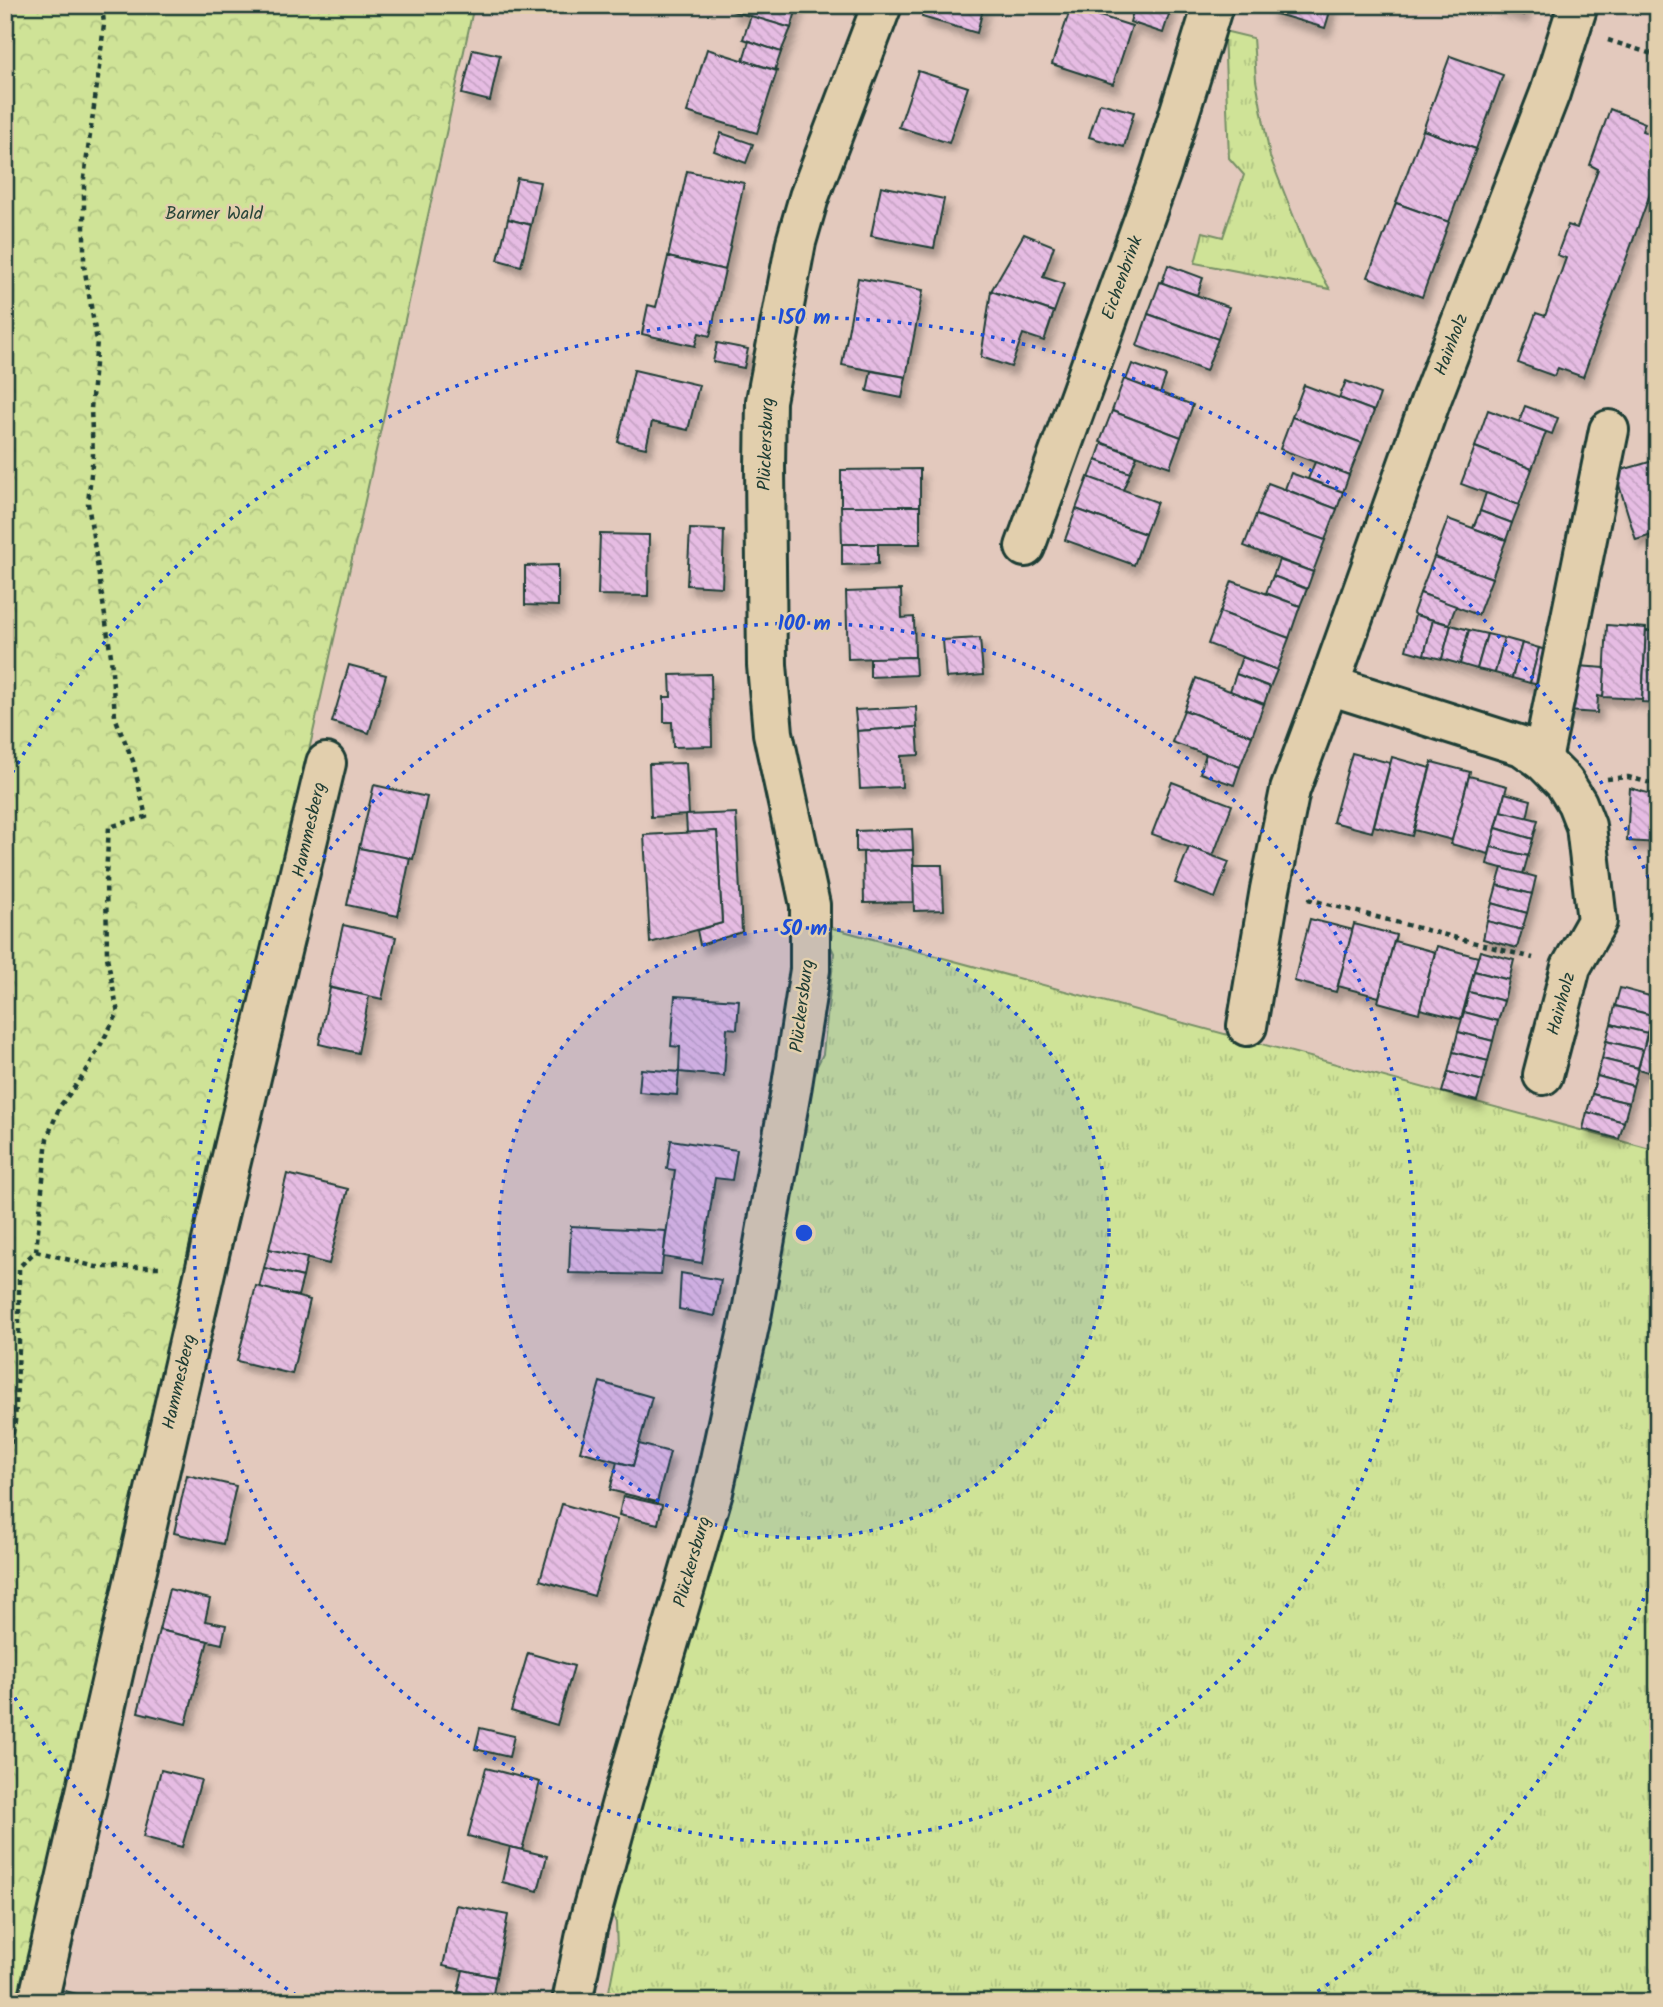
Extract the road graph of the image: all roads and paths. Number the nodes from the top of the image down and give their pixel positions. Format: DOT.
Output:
graph roads {
  1 [pos="102,5"];
  2 [pos="882,5"];
  3 [pos="1213,5"];
  4 [pos="1574,17"];
  5 [pos="1658,55"];
  6 [pos="1609,430"];
  7 [pos="1025,547"];
  8 [pos="1329,685"];
  9 [pos="1542,760"];
  10 [pos="326,764"];
  11 [pos="1628,777"];
  12 [pos="1658,785"];
  13 [pos="1270,889"];
  14 [pos="1516,954"];
  15 [pos="1247,1026"];
  16 [pos="1544,1075"];
  17 [pos="36,1251"];
  18 [pos="164,1267"];
  19 [pos="5,1473"];
  20 [pos="38,2002"];
  21 [pos="572,2002"];
  1 -- 17 [label="path"];
  2 -- 21 [label="street, Plückersburg"];
  3 -- 7 [label="street, Eichenbrink"];
  4 -- 5 [label="path"];
  4 -- 8 [label="street, Hainholz"];
  6 -- 9 [label="street"];
  8 -- 9 [label="street, Hainholz"];
  8 -- 13 [label="street, Hainholz"];
  9 -- 16 [label="street, Hainholz"];
  10 -- 20 [label="street, Hammesberg"];
  11 -- 12 [label="path"];
  13 -- 14 [label="path"];
  13 -- 15 [label="street, Hainholz"];
  17 -- 18 [label="path"];
  17 -- 19 [label="path"];
}
